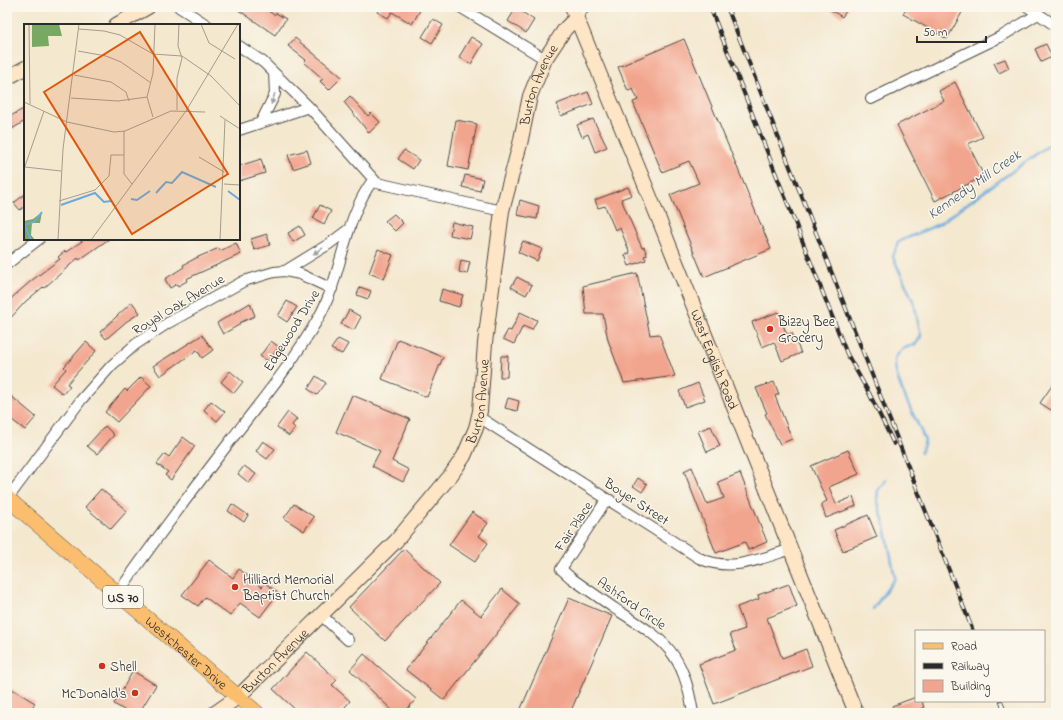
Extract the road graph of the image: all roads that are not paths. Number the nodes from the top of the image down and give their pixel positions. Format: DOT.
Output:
graph roads {
  1 [pos="148,7"];
  2 [pos="179,7"];
  3 [pos="460,7"];
  4 [pos="1028,7"];
  5 [pos="577,10"];
  6 [pos="1038,14"];
  7 [pos="118,24"];
  8 [pos="205,24"];
  9 [pos="1056,26"];
  10 [pos="240,47"];
  11 [pos="545,60"];
  12 [pos="24,69"];
  13 [pos="274,73"];
  14 [pos="7,78"];
  15 [pos="871,100"];
  16 [pos="309,107"];
  17 [pos="261,122"];
  18 [pos="240,130"];
  19 [pos="373,180"];
  20 [pos="502,211"];
  21 [pos="349,228"];
  22 [pos="38,240"];
  23 [pos="7,264"];
  24 [pos="285,271"];
  25 [pos="332,289"];
  26 [pos="479,417"];
  27 [pos="7,498"];
  28 [pos="610,500"];
  29 [pos="791,550"];
  30 [pos="561,569"];
  31 [pos="118,593"];
  32 [pos="321,615"];
  33 [pos="348,640"];
  34 [pos="238,697"];
  35 [pos="215,713"];
  36 [pos="257,713"];
  37 [pos="693,713"];
  38 [pos="856,713"];
  1 -- 7 [label="street"];
  2 -- 8 [label="street"];
  3 -- 11 [label="street"];
  4 -- 6 [label="street"];
  5 -- 11 [label="street, Burton Avenue"];
  5 -- 29 [label="street, West English Road"];
  6 -- 9 [label="street"];
  6 -- 15 [label="street"];
  10 -- 13 [label="street"];
  11 -- 20 [label="street, Burton Avenue"];
  12 -- 14 [label="street"];
  13 -- 16 [label="street"];
  13 -- 17 [label="street, one-way"];
  16 -- 17 [label="street"];
  16 -- 19 [label="street"];
  17 -- 18 [label="street"];
  19 -- 20 [label="street"];
  19 -- 21 [label="street, Edgewood Drive"];
  20 -- 26 [label="street, Burton Avenue"];
  21 -- 24 [label="street, one-way"];
  21 -- 25 [label="street, Edgewood Drive"];
  22 -- 23 [label="street"];
  24 -- 25 [label="street, Royal Oak Avenue"];
  24 -- 27 [label="street, Royal Oak Avenue"];
  25 -- 31 [label="street, Edgewood Drive"];
  26 -- 28 [label="street, Boyer Street"];
  26 -- 32 [label="street, Burton Avenue"];
  27 -- 31 [label="main road, Westchester Drive / US 70"];
  28 -- 29 [label="street, Boyer Street"];
  28 -- 30 [label="street, Fair Place"];
  29 -- 38 [label="street, West English Road"];
  30 -- 37 [label="street, Ashford Circle"];
  31 -- 34 [label="main road, Westchester Drive / US 70"];
  32 -- 33 [label="street"];
  32 -- 34 [label="street, Burton Avenue"];
  34 -- 35 [label="street, Burton Avenue"];
  34 -- 36 [label="main road, Westchester Drive / US 70"];
}
